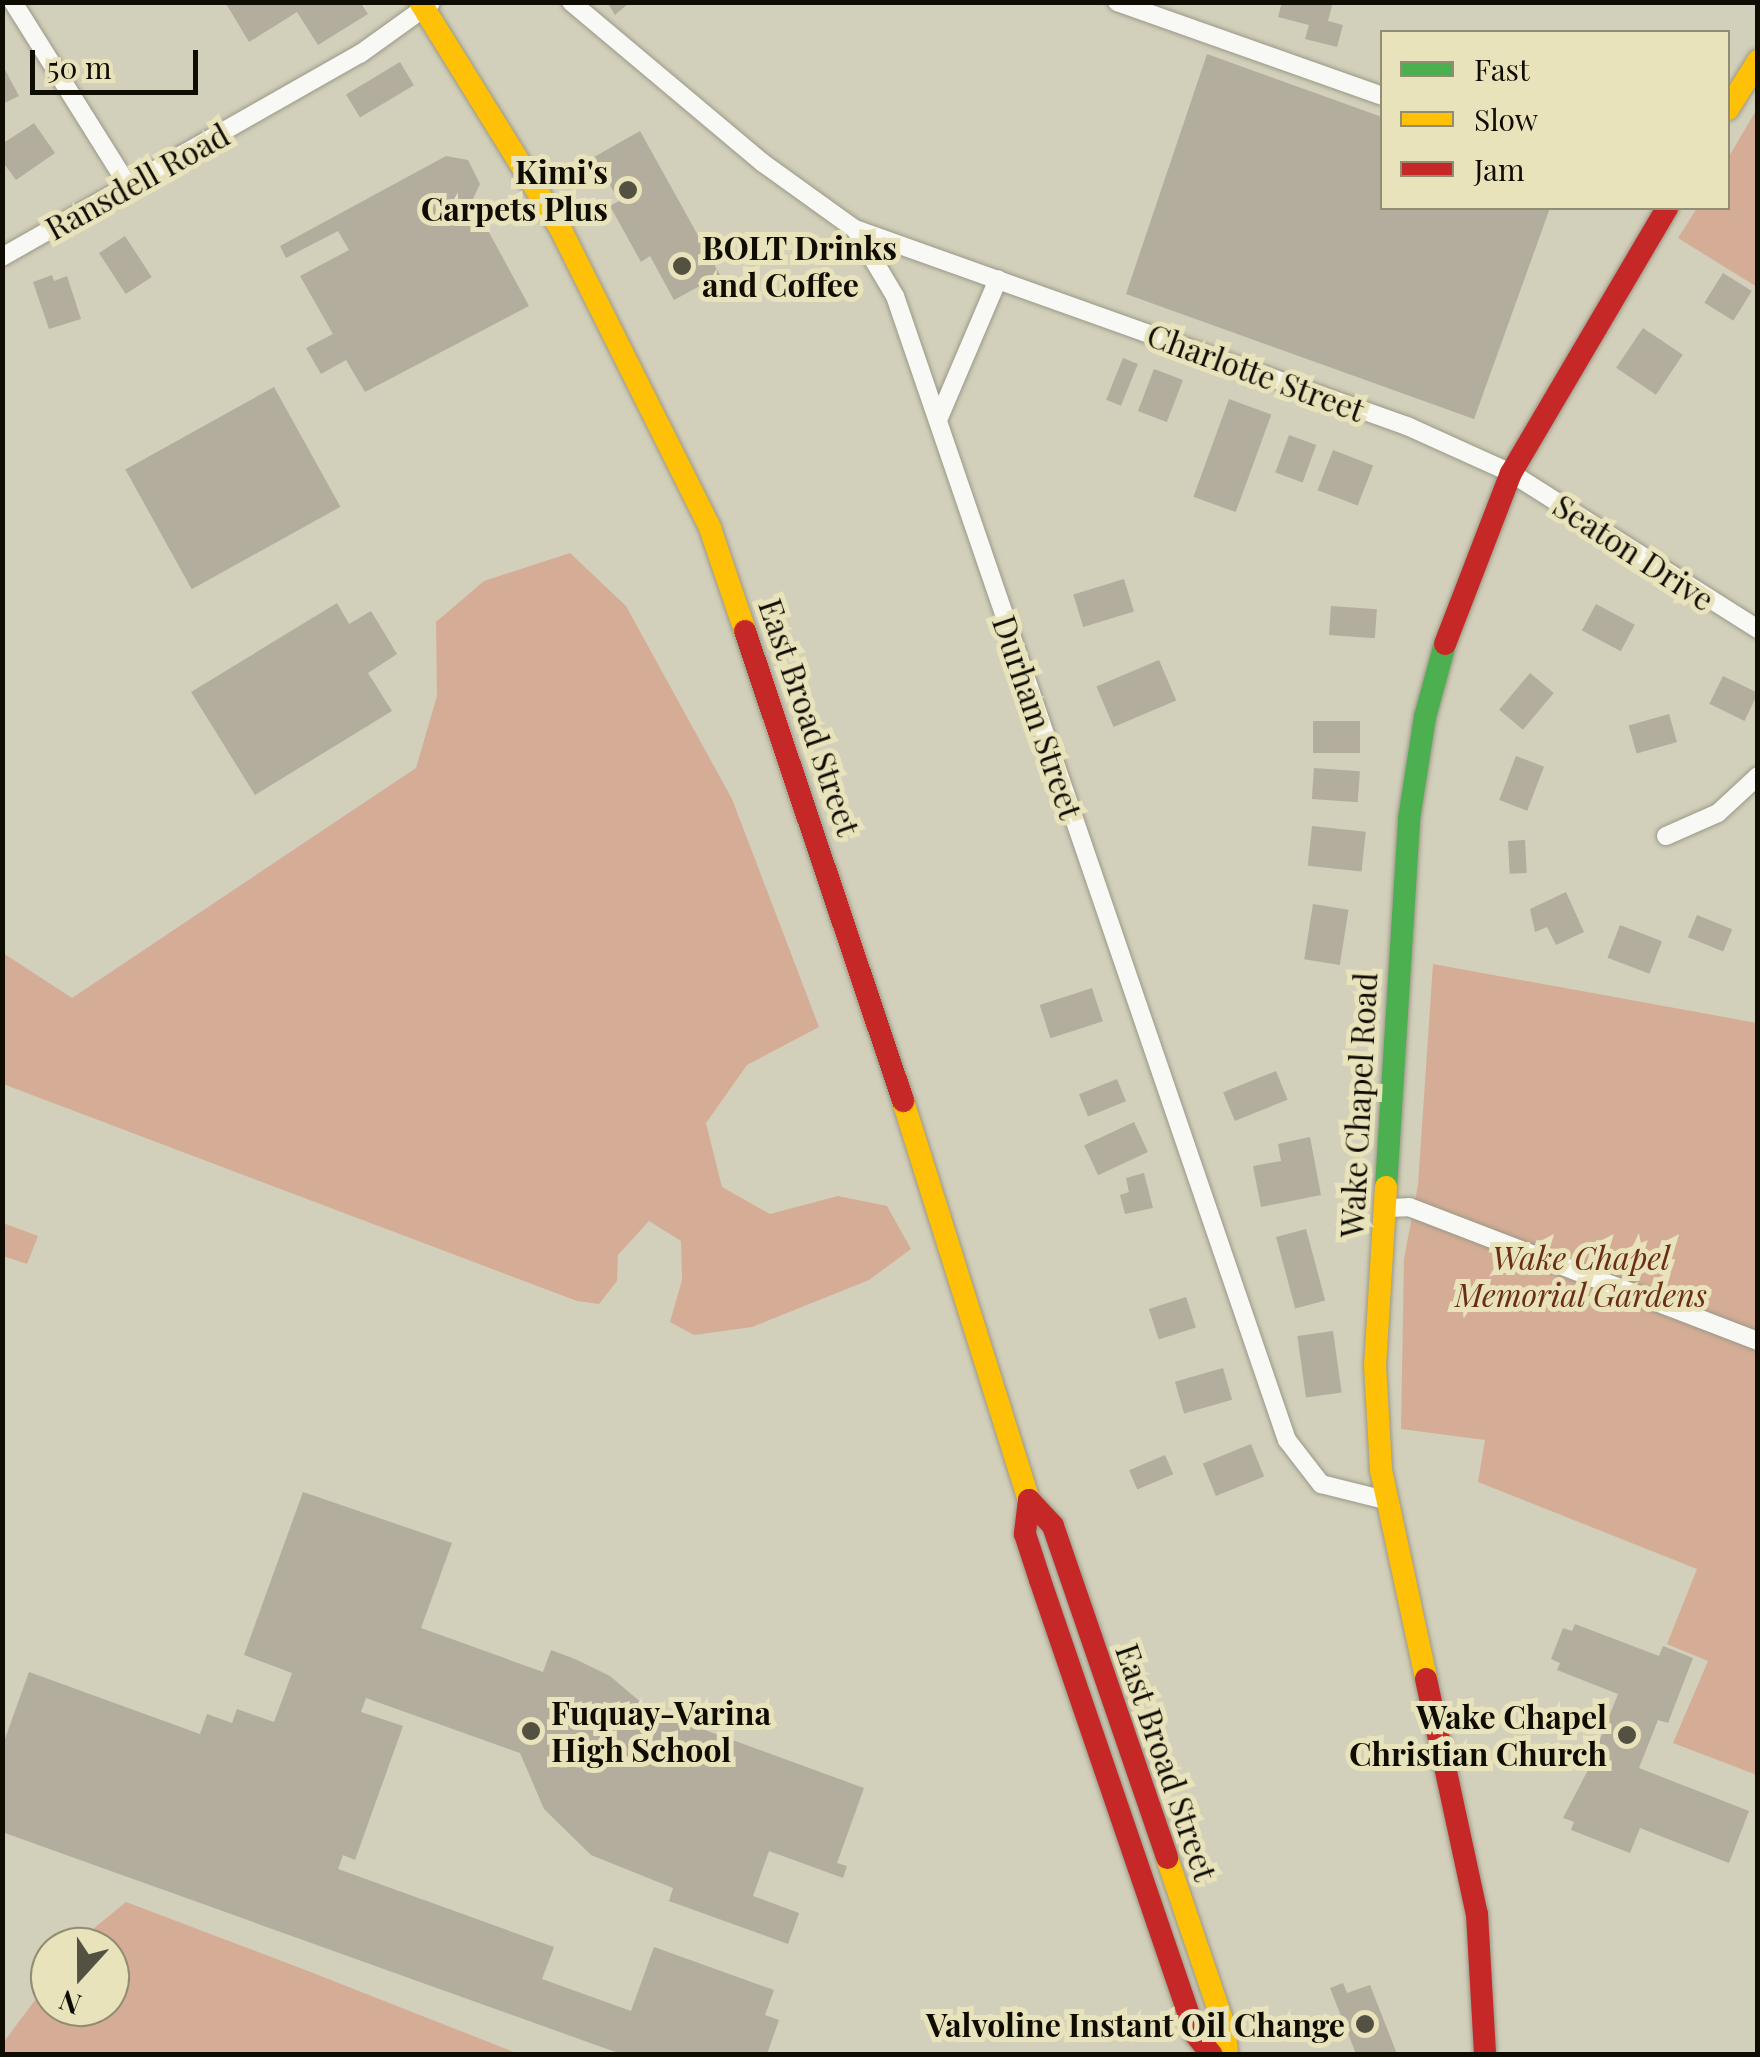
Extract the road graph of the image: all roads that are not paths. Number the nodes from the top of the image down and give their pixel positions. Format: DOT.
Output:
graph roads {
  1 [pos="12,2"];
  2 [pos="571,2"];
  3 [pos="1118,2"];
  4 [pos="425,4"];
  5 [pos="1758,60"];
  6 [pos="1380,95"];
  7 [pos="1730,106"];
  8 [pos="129,188"];
  9 [pos="1665,210"];
  10 [pos="855,229"];
  11 [pos="2,256"];
  12 [pos="998,279"];
  13 [pos="938,420"];
  14 [pos="1511,473"];
  15 [pos="1758,629"];
  16 [pos="1756,781"];
  17 [pos="1666,836"];
  18 [pos="1385,1208"];
  19 [pos="1758,1342"];
  20 [pos="1029,1500"];
  21 [pos="1385,1500"];
  22 [pos="1211,2054"];
  23 [pos="1227,2054"];
  24 [pos="1485,2054"];
  1 -- 8 [label="street"];
  2 -- 10 [label="street, Durham Street"];
  3 -- 6 [label="street"];
  4 -- 8 [label="street, Ransdell Road"];
  4 -- 20 [label="main road, East Broad Street"];
  5 -- 7 [label="main road"];
  8 -- 11 [label="street, Ransdell Road"];
  9 -- 14 [label="main road, Wake Chapel Road"];
  10 -- 12 [label="street, Charlotte Street"];
  10 -- 13 [label="street, Durham Street"];
  12 -- 13 [label="street"];
  12 -- 14 [label="street, Charlotte Street"];
  13 -- 21 [label="street, Durham Street"];
  14 -- 15 [label="street, Seaton Drive"];
  14 -- 18 [label="main road, Wake Chapel Road"];
  16 -- 17 [label="street"];
  18 -- 19 [label="street"];
  18 -- 21 [label="main road, Wake Chapel Road"];
  20 -- 22 [label="main road, East Broad Street"];
  20 -- 23 [label="main road, East Broad Street"];
  21 -- 24 [label="main road, Wake Chapel Road"];
}
